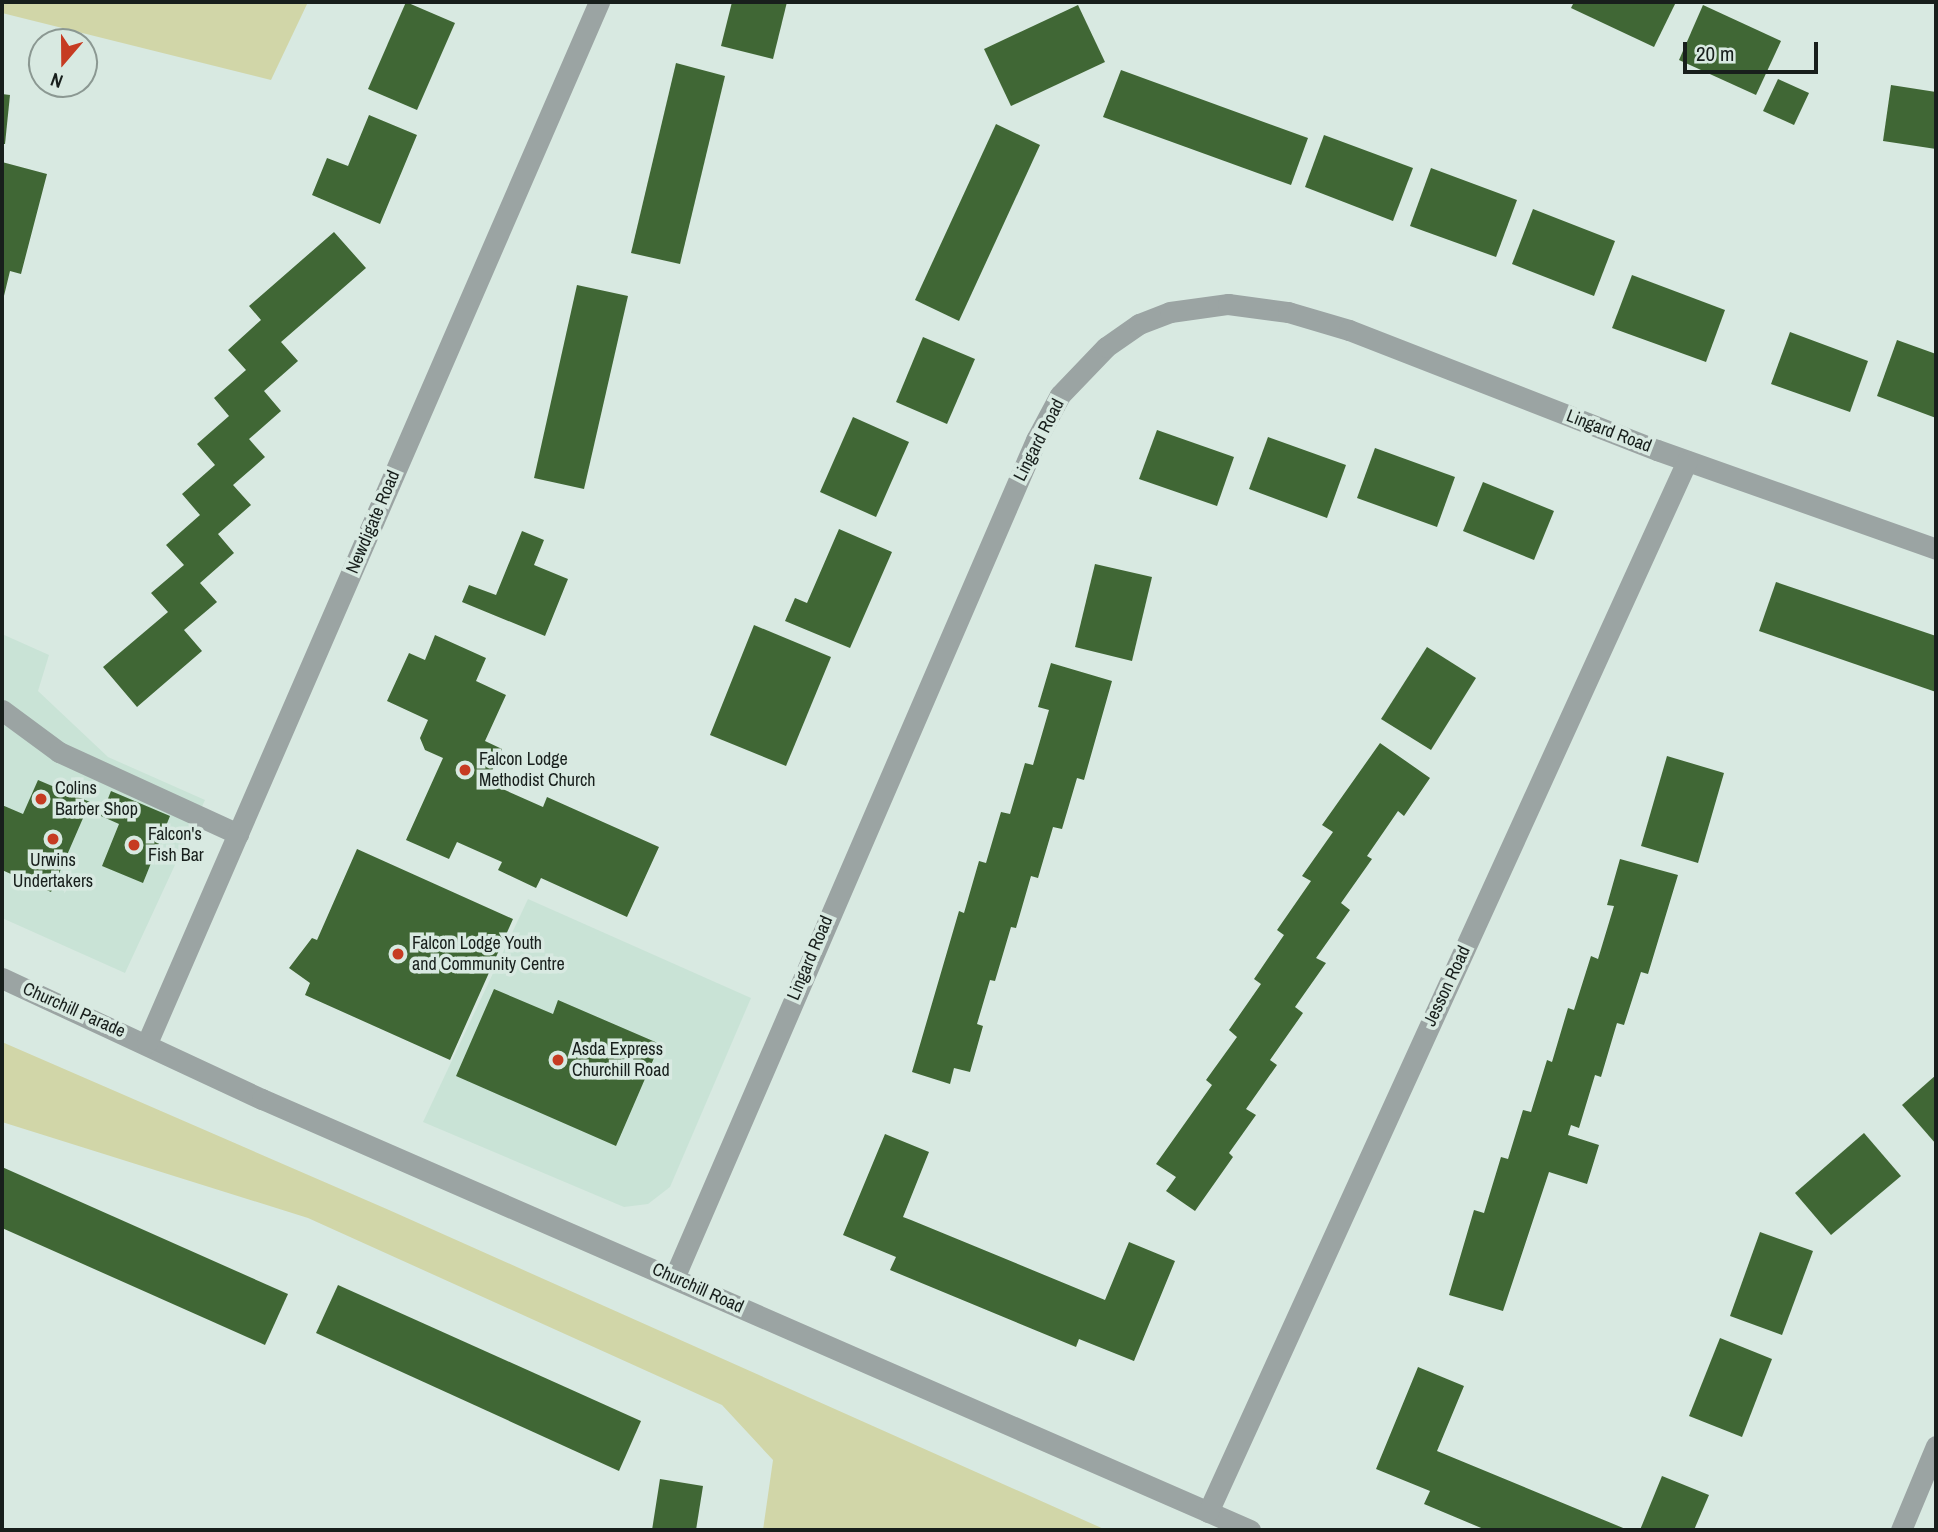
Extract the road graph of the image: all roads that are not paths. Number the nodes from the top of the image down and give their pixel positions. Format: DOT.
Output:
graph roads {
  1 [pos="599,2"];
  2 [pos="1687,461"];
  3 [pos="1936,549"];
  4 [pos="2,710"];
  5 [pos="238,834"];
  6 [pos="2,978"];
  7 [pos="147,1043"];
  8 [pos="674,1278"];
  9 [pos="1936,1446"];
  10 [pos="1208,1512"];
  11 [pos="1250,1530"];
  12 [pos="1901,1530"];
  1 -- 5 [label="street, Newdigate Road"];
  2 -- 3 [label="street, Lingard Road"];
  2 -- 8 [label="street, Lingard Road"];
  2 -- 10 [label="street, Jesson Road"];
  4 -- 5 [label="street"];
  5 -- 7 [label="street, Newdigate Road"];
  6 -- 7 [label="street, Churchill Parade"];
  7 -- 8 [label="street, Churchill Road"];
  8 -- 10 [label="street, Churchill Road"];
  9 -- 12 [label="street"];
  10 -- 11 [label="street, Churchill Road"];
}
